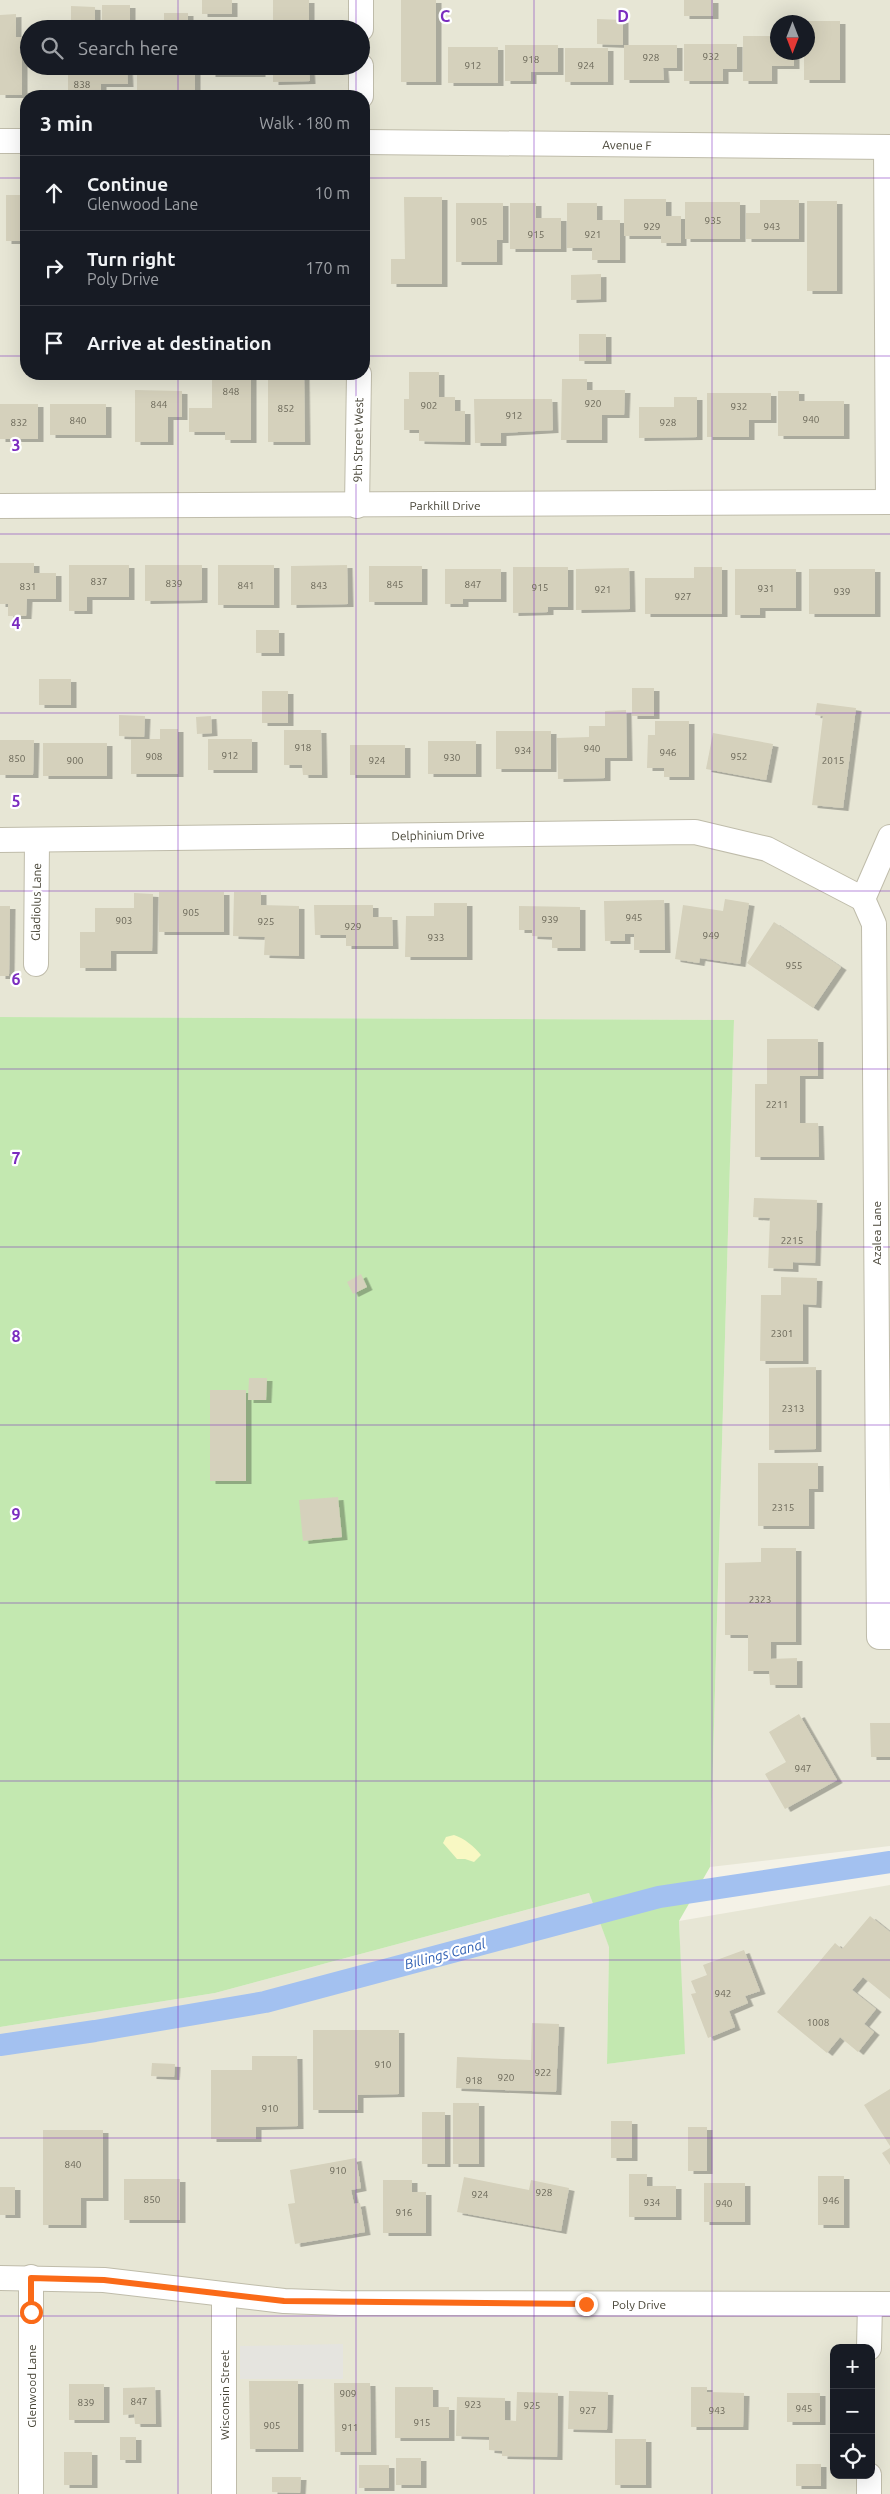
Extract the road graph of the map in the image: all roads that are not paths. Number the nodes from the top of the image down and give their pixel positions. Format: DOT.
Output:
graph roads {
  1 [pos="361,0"];
  2 [pos="361,20"];
  3 [pos="361,75"];
  4 [pos="360,90"];
  5 [pos="0,142"];
  6 [pos="20,142"];
  7 [pos="370,142"];
  8 [pos="888,147"];
  9 [pos="359,380"];
  10 [pos="889,502"];
  11 [pos="0,506"];
  12 [pos="357,506"];
  13 [pos="890,837"];
  14 [pos="0,840"];
  15 [pos="37,840"];
  16 [pos="863,899"];
  17 [pos="36,964"];
  18 [pos="884,1637"];
  19 [pos="0,2278"];
  20 [pos="31,2278"];
  21 [pos="224,2295"];
  22 [pos="880,2304"];
  23 [pos="870,2344"];
  24 [pos="869,2479"];
  25 [pos="31,2494"];
  26 [pos="224,2494"];
  27 [pos="868,2494"];
  1 -- 2 [label="street"];
  3 -- 4 [label="street"];
  5 -- 6 [label="street"];
  7 -- 8 [label="street, Avenue F"];
  8 -- 10 [label="street"];
  9 -- 12 [label="street, 9th Street West"];
  10 -- 12 [label="street, Parkhill Drive"];
  11 -- 12 [label="street, Parkhill Drive"];
  13 -- 16 [label="street"];
  14 -- 15 [label="street, Delphinium Drive"];
  15 -- 16 [label="street, Delphinium Drive"];
  15 -- 17 [label="street, Gladiolus Lane"];
  16 -- 18 [label="street, Azalea Lane"];
  19 -- 20 [label="street, Poly Drive"];
  20 -- 21 [label="street, Poly Drive"];
  20 -- 25 [label="street, Glenwood Lane"];
  21 -- 22 [label="street, Poly Drive"];
  21 -- 26 [label="street, Wisconsin Street"];
  22 -- 23 [label="street"];
  24 -- 27 [label="street"];
}
